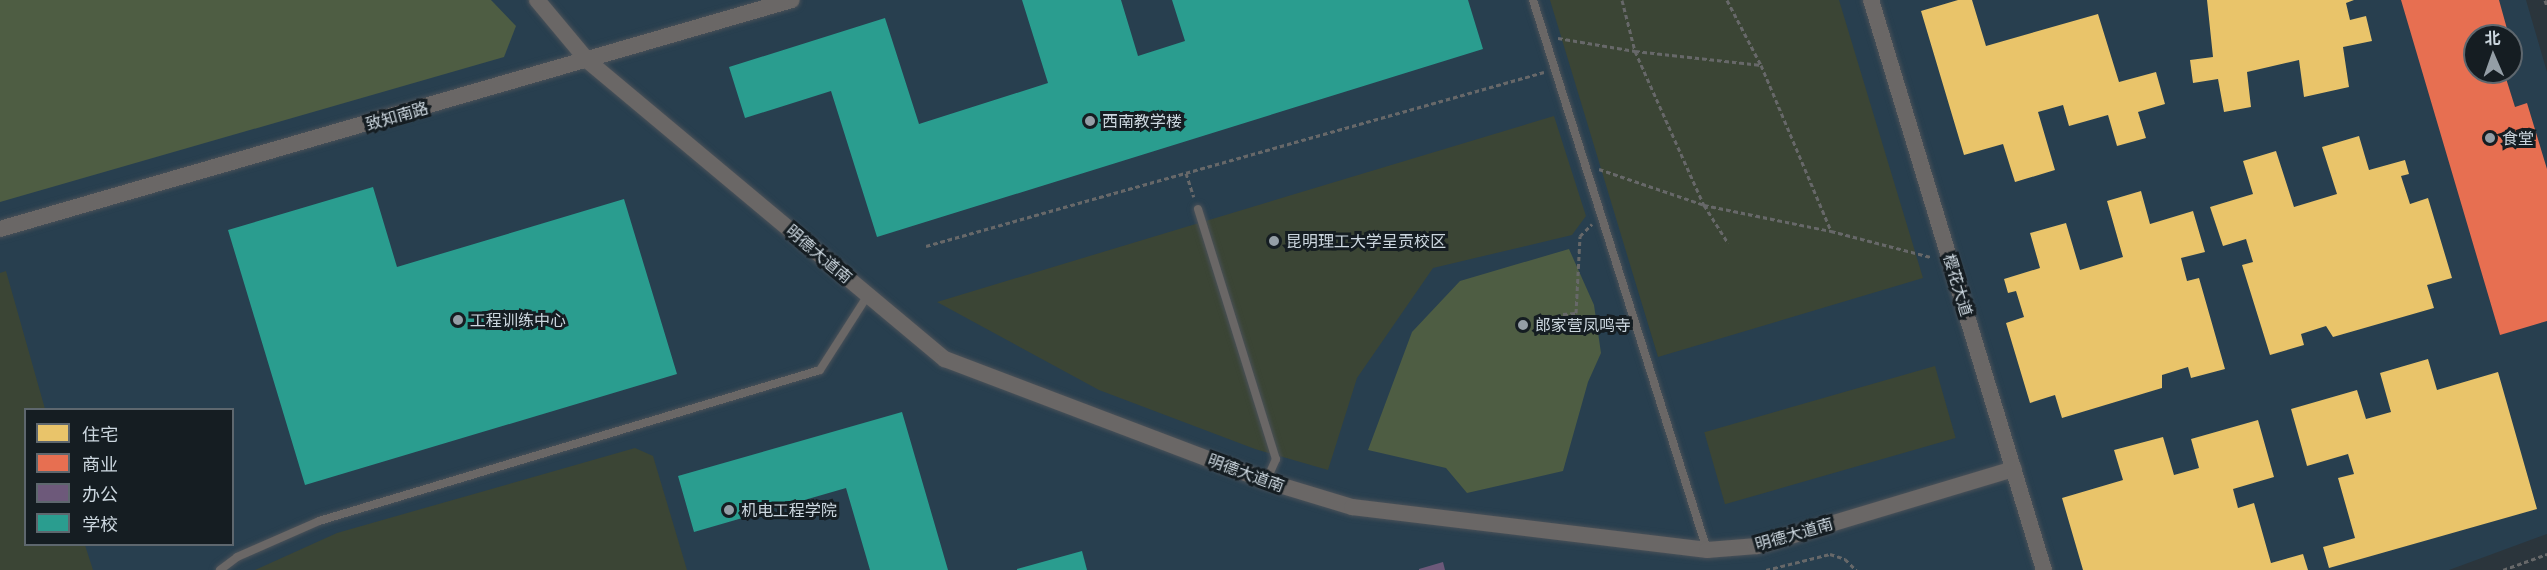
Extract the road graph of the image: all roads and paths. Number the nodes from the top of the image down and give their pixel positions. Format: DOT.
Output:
graph roads {
  1 [pos="537,0"];
  2 [pos="791,0"];
  3 [pos="1533,0"];
  4 [pos="1622,0"];
  5 [pos="1727,0"];
  6 [pos="1871,0"];
  7 [pos="2545,0"];
  8 [pos="2547,6"];
  9 [pos="1544,35"];
  10 [pos="1635,51"];
  11 [pos="588,61"];
  12 [pos="1761,65"];
  13 [pos="1555,69"];
  14 [pos="1583,163"];
  15 [pos="1186,173"];
  16 [pos="1704,205"];
  17 [pos="1198,209"];
  18 [pos="1599,217"];
  19 [pos="0,229"];
  20 [pos="1831,231"];
  21 [pos="1728,243"];
  22 [pos="926,246"];
  23 [pos="1951,262"];
  24 [pos="868,295"];
  25 [pos="1563,314"];
  26 [pos="2014,469"];
  27 [pos="1266,482"];
  28 [pos="1707,550"];
  29 [pos="2547,554"];
  30 [pos="220,570"];
  31 [pos="1766,570"];
  32 [pos="1856,570"];
  33 [pos="2044,570"];
  34 [pos="2503,570"];
  1 -- 11 [label="street, 明德大道南"];
  2 -- 11 [label="street, 致知南路"];
  3 -- 9 [label="lane"];
  4 -- 10 [label="path"];
  5 -- 12 [label="path"];
  6 -- 23 [label="street, 樱花大道"];
  7 -- 8 [label="path"];
  9 -- 10 [label="path"];
  9 -- 13 [label="lane"];
  10 -- 12 [label="path"];
  10 -- 16 [label="path"];
  11 -- 19 [label="street, 致知南路"];
  11 -- 24 [label="street, 明德大道南"];
  12 -- 20 [label="path"];
  13 -- 14 [label="lane"];
  13 -- 15 [label="path"];
  14 -- 16 [label="path"];
  14 -- 18 [label="lane"];
  15 -- 17 [label="path"];
  15 -- 22 [label="path"];
  16 -- 20 [label="path"];
  16 -- 21 [label="path"];
  17 -- 27 [label="lane"];
  18 -- 25 [label="path"];
  18 -- 28 [label="lane"];
  20 -- 23 [label="path"];
  23 -- 26 [label="street, 樱花大道"];
  24 -- 27 [label="street, 明德大道南"];
  24 -- 30 [label="lane"];
  26 -- 28 [label="street, 明德大道南"];
  26 -- 33 [label="street, 樱花大道"];
  27 -- 28 [label="street, 明德大道南"];
  29 -- 34 [label="path"];
  31 -- 32 [label="path"];
}
